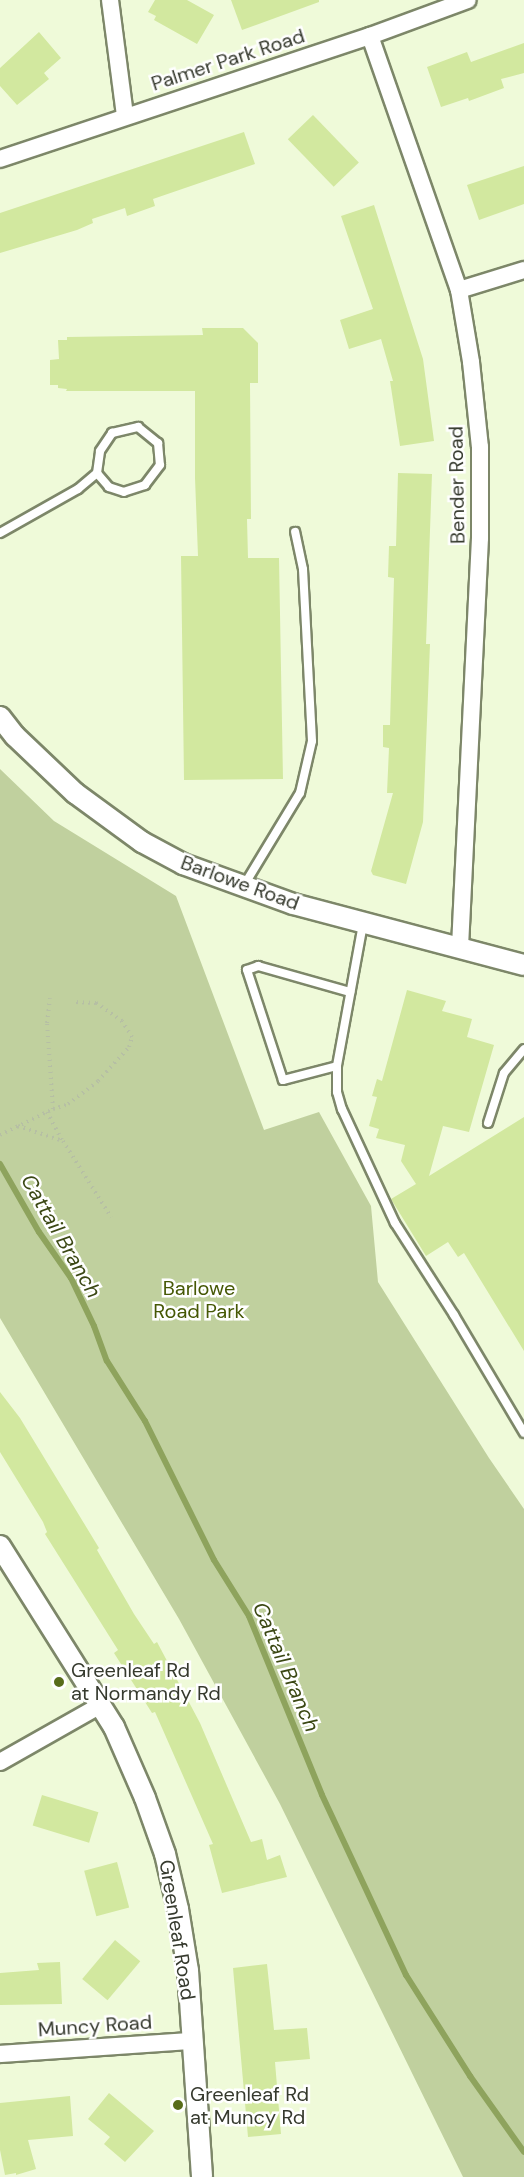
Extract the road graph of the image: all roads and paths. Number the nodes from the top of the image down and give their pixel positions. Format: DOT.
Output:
graph roads {
  1 [pos="110,0"];
  2 [pos="468,0"];
  3 [pos="370,36"];
  4 [pos="125,115"];
  5 [pos="0,159"];
  6 [pos="524,270"];
  7 [pos="459,290"];
  8 [pos="97,473"];
  9 [pos="295,532"];
  10 [pos="0,533"];
  11 [pos="0,717"];
  12 [pos="243,887"];
  13 [pos="363,924"];
  14 [pos="460,949"];
  15 [pos="524,965"];
  16 [pos="350,992"];
  17 [pos="50,998"];
  18 [pos="75,1002"];
  19 [pos="524,1049"];
  20 [pos="337,1066"];
  21 [pos="53,1109"];
  22 [pos="47,1112"];
  23 [pos="488,1123"];
  24 [pos="18,1126"];
  25 [pos="0,1135"];
  26 [pos="63,1141"];
  27 [pos="111,1216"];
  28 [pos="524,1433"];
  29 [pos="0,1546"];
  30 [pos="99,1706"];
  31 [pos="0,1762"];
  32 [pos="193,2041"];
  33 [pos="0,2054"];
  34 [pos="202,2177"];
  1 -- 4 [label="street"];
  2 -- 3 [label="street, Palmer Park Road"];
  3 -- 4 [label="street, Palmer Park Road"];
  3 -- 7 [label="street, Bender Road"];
  4 -- 5 [label="street, Palmer Park Road"];
  6 -- 7 [label="street"];
  7 -- 14 [label="street, Bender Road"];
  8 -- 8 [label="lane"];
  8 -- 10 [label="lane"];
  9 -- 12 [label="lane"];
  11 -- 12 [label="street, Barlowe Road"];
  12 -- 13 [label="street, Barlowe Road"];
  13 -- 14 [label="street, Barlowe Road"];
  13 -- 16 [label="lane"];
  14 -- 15 [label="street, Barlowe Road"];
  16 -- 20 [label="lane"];
  16 -- 20 [label="lane"];
  17 -- 21 [label="path"];
  18 -- 21 [label="path"];
  19 -- 23 [label="lane"];
  20 -- 28 [label="lane"];
  21 -- 22 [label="path"];
  22 -- 24 [label="path"];
  22 -- 26 [label="path"];
  24 -- 25 [label="path"];
  24 -- 26 [label="path"];
  26 -- 27 [label="path"];
  29 -- 30 [label="street, Greenleaf Road"];
  30 -- 31 [label="street"];
  30 -- 32 [label="street, Greenleaf Road"];
  32 -- 33 [label="street, Muncy Road"];
  32 -- 34 [label="street, Greenleaf Road"];
}
